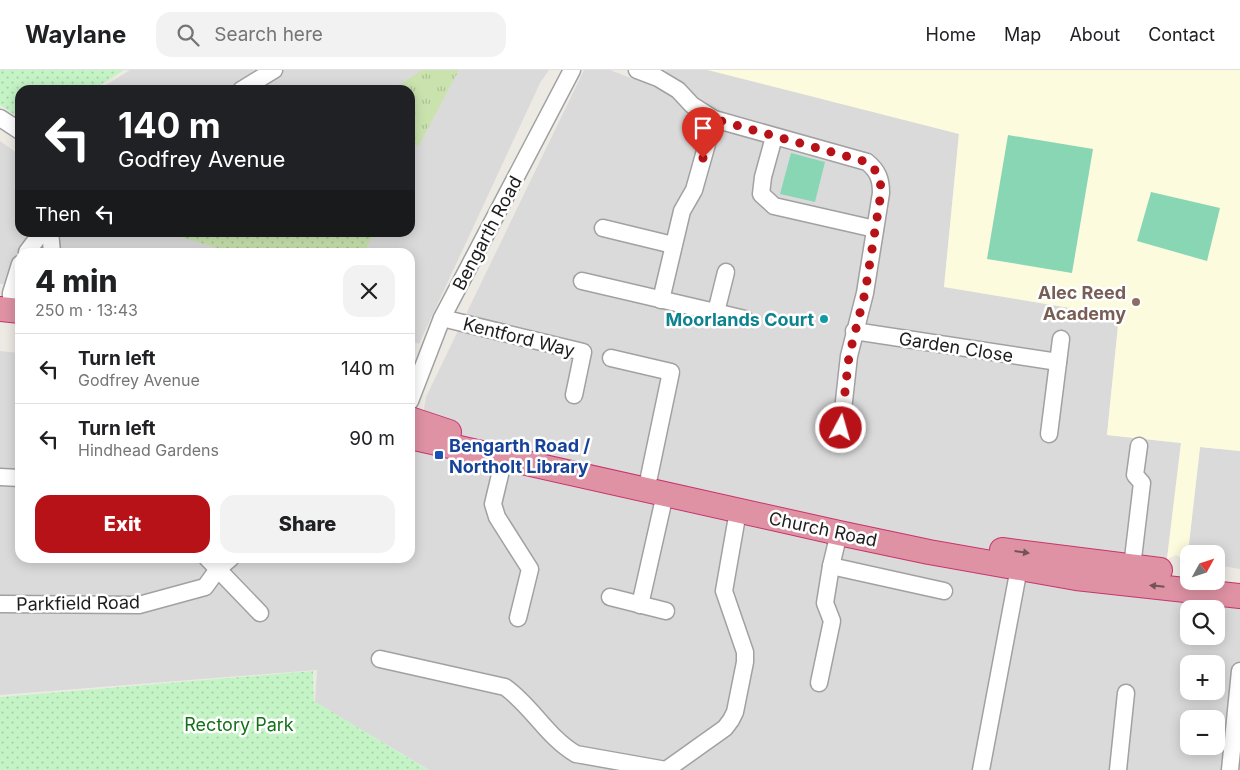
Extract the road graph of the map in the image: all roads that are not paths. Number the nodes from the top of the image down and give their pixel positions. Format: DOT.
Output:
graph roads {
  1 [pos="274,70"];
  2 [pos="572,70"];
  3 [pos="637,70"];
  4 [pos="249,85"];
  5 [pos="0,118"];
  6 [pos="714,119"];
  7 [pos="15,128"];
  8 [pos="774,137"];
  9 [pos="603,228"];
  10 [pos="875,229"];
  11 [pos="38,237"];
  12 [pos="674,245"];
  13 [pos="30,248"];
  14 [pos="726,272"];
  15 [pos="582,281"];
  16 [pos="15,286"];
  17 [pos="662,300"];
  18 [pos="10,307"];
  19 [pos="716,312"];
  20 [pos="442,318"];
  21 [pos="745,319"];
  22 [pos="854,331"];
  23 [pos="1061,339"];
  24 [pos="611,358"];
  25 [pos="1058,362"];
  26 [pos="415,388"];
  27 [pos="574,395"];
  28 [pos="415,420"];
  29 [pos="841,428"];
  30 [pos="1049,434"];
  31 [pos="415,438"];
  32 [pos="1139,446"];
  33 [pos="504,458"];
  34 [pos="0,477"];
  35 [pos="648,477"];
  36 [pos="15,478"];
  37 [pos="665,494"];
  38 [pos="738,510"];
  39 [pos="839,533"];
  40 [pos="213,563"];
  41 [pos="831,566"];
  42 [pos="1132,567"];
  43 [pos="1019,568"];
  44 [pos="1180,573"];
  45 [pos="1225,579"];
  46 [pos="1240,581"];
  47 [pos="944,591"];
  48 [pos="1240,596"];
  49 [pos="610,597"];
  50 [pos="0,604"];
  51 [pos="640,604"];
  52 [pos="666,611"];
  53 [pos="260,613"];
  54 [pos="518,618"];
  55 [pos="380,659"];
  56 [pos="1240,671"];
  57 [pos="819,683"];
  58 [pos="1126,693"];
  59 [pos="666,770"];
  60 [pos="981,770"];
  61 [pos="1118,770"];
  62 [pos="1230,770"];
  1 -- 4 [label="street"];
  2 -- 20 [label="street, Bengarth Road"];
  3 -- 6 [label="street"];
  5 -- 7 [label="street"];
  6 -- 8 [label="street"];
  6 -- 12 [label="street"];
  8 -- 10 [label="street"];
  8 -- 10 [label="street"];
  9 -- 12 [label="street"];
  10 -- 22 [label="street"];
  11 -- 13 [label="street"];
  12 -- 17 [label="street"];
  14 -- 19 [label="street"];
  15 -- 17 [label="street"];
  16 -- 18 [label="street"];
  17 -- 19 [label="street"];
  19 -- 21 [label="street"];
  20 -- 26 [label="street, Bengarth Road"];
  20 -- 27 [label="street, Kentford Way"];
  22 -- 25 [label="street, Garden Close"];
  22 -- 29 [label="street"];
  23 -- 25 [label="street"];
  24 -- 35 [label="street"];
  25 -- 30 [label="street"];
  28 -- 35 [label="highway, Church Road"];
  31 -- 33 [label="highway, Church Road"];
  32 -- 42 [label="street"];
  33 -- 37 [label="highway, Church Road"];
  33 -- 54 [label="street"];
  34 -- 36 [label="street"];
  35 -- 42 [label="highway, Church Road, one-way"];
  37 -- 38 [label="highway, Church Road"];
  37 -- 51 [label="street"];
  38 -- 39 [label="highway, Church Road"];
  38 -- 59 [label="street"];
  39 -- 41 [label="street"];
  39 -- 43 [label="highway, Church Road"];
  40 -- 50 [label="street, Parkfield Road"];
  40 -- 53 [label="street"];
  41 -- 47 [label="street"];
  41 -- 57 [label="street"];
  42 -- 44 [label="highway, Church Road"];
  48 -- 43 [label="highway, Church Road, one-way"];
  43 -- 60 [label="street"];
  45 -- 46 [label="highway"];
  49 -- 51 [label="street"];
  51 -- 52 [label="street"];
  55 -- 59 [label="street"];
  56 -- 62 [label="street"];
  58 -- 61 [label="street"];
}
